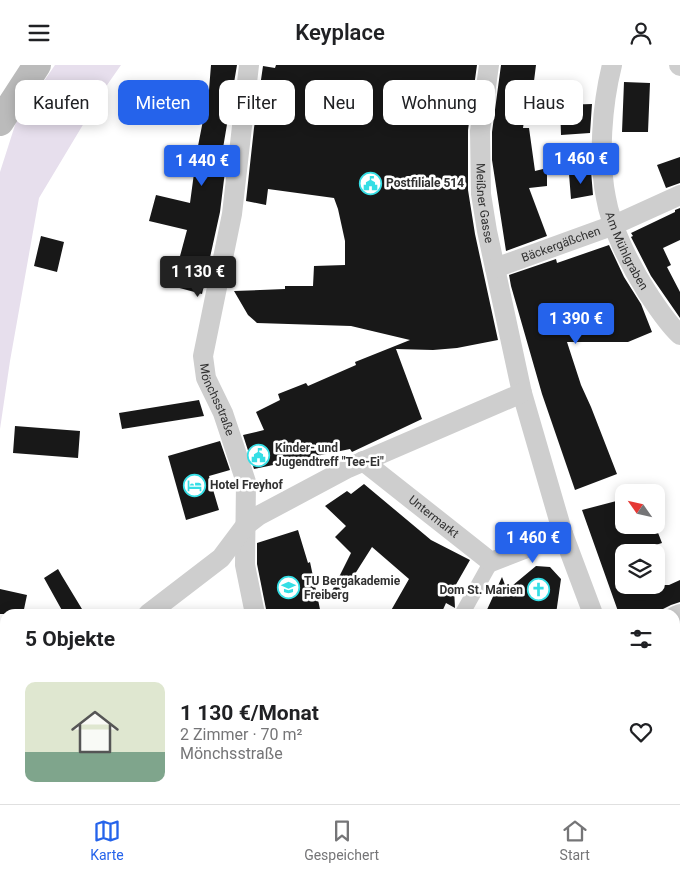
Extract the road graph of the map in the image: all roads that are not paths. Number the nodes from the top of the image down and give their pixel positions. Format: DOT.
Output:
graph roads {
  1 [pos="37,65"];
  2 [pos="249,65"];
  3 [pos="490,65"];
  4 [pos="612,65"];
  5 [pos="0,122"];
  6 [pos="680,195"];
  7 [pos="614,225"];
  8 [pos="496,268"];
  9 [pos="680,335"];
  10 [pos="522,393"];
  11 [pos="363,461"];
  12 [pos="245,526"];
  13 [pos="563,534"];
  14 [pos="491,562"];
  15 [pos="155,609"];
  16 [pos="254,609"];
  17 [pos="465,609"];
  18 [pos="591,609"];
  1 -- 5 [label="main road"];
  2 -- 12 [label="street, Mönchsstraße"];
  3 -- 8 [label="street, Meißner Gasse"];
  4 -- 7 [label="street, Am Mühlgraben"];
  6 -- 7 [label="street, Bäckergäßchen"];
  7 -- 8 [label="street, Bäckergäßchen"];
  7 -- 9 [label="street, Am Mühlgraben"];
  8 -- 10 [label="street, Meißner Gasse"];
  10 -- 11 [label="street"];
  10 -- 13 [label="street"];
  11 -- 12 [label="street"];
  11 -- 14 [label="street, Untermarkt"];
  12 -- 15 [label="street"];
  12 -- 16 [label="street, Mönchsstraße"];
  13 -- 14 [label="street"];
  13 -- 18 [label="street"];
  14 -- 17 [label="street"];
}
